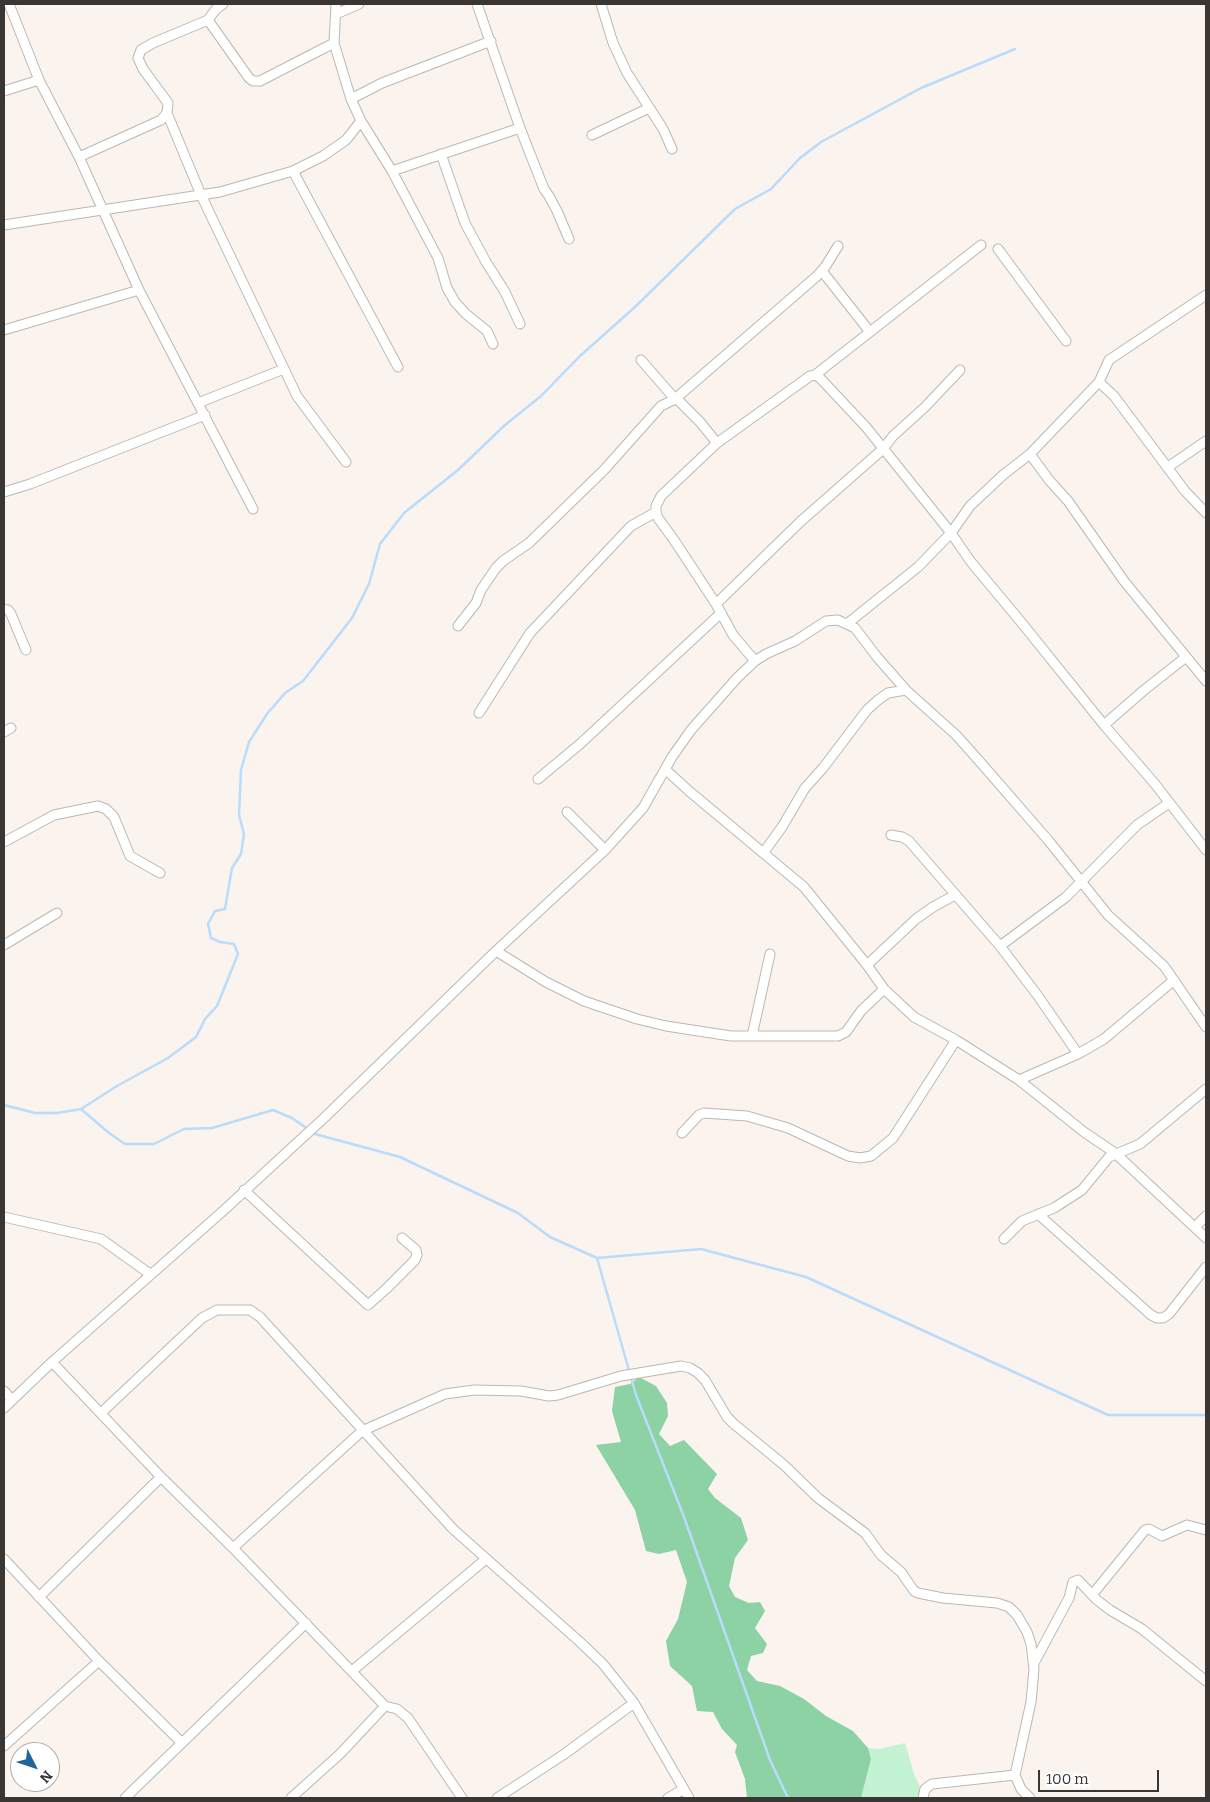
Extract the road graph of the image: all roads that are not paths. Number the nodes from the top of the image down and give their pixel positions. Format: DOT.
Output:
graph roads {
  1 [pos="9,4"];
  2 [pos="223,4"];
  3 [pos="336,4"];
  4 [pos="359,4"];
  5 [pos="477,4"];
  6 [pos="601,4"];
  7 [pos="336,14"];
  8 [pos="208,20"];
  9 [pos="491,41"];
  10 [pos="334,43"];
  11 [pos="38,80"];
  12 [pos="4,92"];
  13 [pos="351,99"];
  14 [pos="649,108"];
  15 [pos="167,113"];
  16 [pos="361,121"];
  17 [pos="520,128"];
  18 [pos="592,135"];
  19 [pos="672,149"];
  20 [pos="441,154"];
  21 [pos="79,157"];
  22 [pos="293,171"];
  23 [pos="392,171"];
  24 [pos="201,195"];
  25 [pos="102,210"];
  26 [pos="4,226"];
  27 [pos="569,239"];
  28 [pos="981,245"];
  29 [pos="838,246"];
  30 [pos="998,249"];
  31 [pos="822,271"];
  32 [pos="139,290"];
  33 [pos="1206,295"];
  34 [pos="520,324"];
  35 [pos="4,330"];
  36 [pos="870,332"];
  37 [pos="1066,341"];
  38 [pos="493,344"];
  39 [pos="641,360"];
  40 [pos="398,367"];
  41 [pos="284,369"];
  42 [pos="960,370"];
  43 [pos="815,375"];
  44 [pos="1099,382"];
  45 [pos="675,398"];
  46 [pos="198,403"];
  47 [pos="205,415"];
  48 [pos="1206,441"];
  49 [pos="717,443"];
  50 [pos="883,448"];
  51 [pos="1030,454"];
  52 [pos="346,462"];
  53 [pos="1168,467"];
  54 [pos="4,492"];
  55 [pos="254,509"];
  56 [pos="656,512"];
  57 [pos="1206,512"];
  58 [pos="951,533"];
  59 [pos="716,604"];
  60 [pos="4,609"];
  61 [pos="721,613"];
  62 [pos="848,623"];
  63 [pos="458,626"];
  64 [pos="26,650"];
  65 [pos="1186,657"];
  66 [pos="755,661"];
  67 [pos="1206,681"];
  68 [pos="906,690"];
  69 [pos="480,713"];
  70 [pos="1104,725"];
  71 [pos="665,769"];
  72 [pos="538,779"];
  73 [pos="1169,803"];
  74 [pos="567,812"];
  75 [pos="891,835"];
  76 [pos="4,842"];
  77 [pos="605,850"];
  78 [pos="1206,850"];
  79 [pos="764,852"];
  80 [pos="160,873"];
  81 [pos="1080,882"];
  82 [pos="955,895"];
  83 [pos="57,913"];
  84 [pos="4,945"];
  85 [pos="1000,946"];
  86 [pos="496,951"];
  87 [pos="770,954"];
  88 [pos="867,965"];
  89 [pos="1174,980"];
  90 [pos="884,989"];
  91 [pos="1206,1027"];
  92 [pos="752,1036"];
  93 [pos="956,1040"];
  94 [pos="1078,1054"];
  95 [pos="1019,1080"];
  96 [pos="1206,1089"];
  97 [pos="682,1133"];
  98 [pos="1114,1153"];
  99 [pos="244,1190"];
  100 [pos="1038,1214"];
  101 [pos="1206,1216"];
  102 [pos="4,1217"];
  103 [pos="1195,1227"];
  104 [pos="402,1238"];
  105 [pos="1206,1238"];
  106 [pos="1004,1239"];
  107 [pos="1206,1267"];
  108 [pos="150,1274"];
  109 [pos="52,1362"];
  110 [pos="4,1391"];
  111 [pos="12,1400"];
  112 [pos="4,1408"];
  113 [pos="101,1413"];
  114 [pos="362,1431"];
  115 [pos="161,1477"];
  116 [pos="1206,1530"];
  117 [pos="233,1548"];
  118 [pos="4,1559"];
  119 [pos="486,1559"];
  120 [pos="1092,1595"];
  121 [pos="39,1597"];
  122 [pos="306,1623"];
  123 [pos="99,1661"];
  124 [pos="1034,1664"];
  125 [pos="352,1671"];
  126 [pos="1206,1681"];
  127 [pos="634,1704"];
  128 [pos="385,1706"];
  129 [pos="182,1743"];
  130 [pos="4,1746"];
  131 [pos="1015,1774"];
  132 [pos="684,1789"];
  133 [pos="125,1798"];
  134 [pos="291,1798"];
  135 [pos="462,1798"];
  136 [pos="497,1798"];
  137 [pos="668,1798"];
  138 [pos="689,1798"];
  139 [pos="923,1798"];
  140 [pos="1030,1798"];
  1 -- 11 [label="street"];
  2 -- 8 [label="street"];
  3 -- 7 [label="street"];
  4 -- 7 [label="street"];
  5 -- 9 [label="street"];
  6 -- 14 [label="street"];
  7 -- 10 [label="street"];
  8 -- 10 [label="street"];
  8 -- 15 [label="street"];
  9 -- 13 [label="street"];
  9 -- 17 [label="street"];
  10 -- 13 [label="street"];
  11 -- 12 [label="street"];
  11 -- 21 [label="street"];
  13 -- 16 [label="street"];
  14 -- 18 [label="street"];
  14 -- 19 [label="street"];
  15 -- 21 [label="street"];
  15 -- 24 [label="street"];
  16 -- 22 [label="street"];
  16 -- 23 [label="street"];
  17 -- 20 [label="street"];
  17 -- 27 [label="street"];
  20 -- 23 [label="street"];
  20 -- 34 [label="street"];
  21 -- 25 [label="street"];
  22 -- 24 [label="street"];
  22 -- 40 [label="street"];
  23 -- 38 [label="street"];
  24 -- 25 [label="street"];
  24 -- 41 [label="street"];
  25 -- 26 [label="street"];
  25 -- 32 [label="street"];
  28 -- 36 [label="street"];
  29 -- 31 [label="street"];
  30 -- 37 [label="street"];
  31 -- 36 [label="street"];
  31 -- 45 [label="street"];
  32 -- 35 [label="street"];
  32 -- 46 [label="street"];
  33 -- 44 [label="street"];
  36 -- 43 [label="street"];
  39 -- 45 [label="street"];
  41 -- 46 [label="street"];
  41 -- 52 [label="street"];
  42 -- 50 [label="street"];
  43 -- 49 [label="street"];
  43 -- 50 [label="street"];
  44 -- 51 [label="street"];
  44 -- 53 [label="street"];
  45 -- 49 [label="street"];
  45 -- 63 [label="street"];
  46 -- 47 [label="street"];
  47 -- 54 [label="street"];
  47 -- 55 [label="street"];
  48 -- 53 [label="street"];
  49 -- 56 [label="street"];
  50 -- 58 [label="street"];
  50 -- 59 [label="street"];
  51 -- 58 [label="street"];
  51 -- 65 [label="street"];
  53 -- 57 [label="street"];
  56 -- 59 [label="street"];
  56 -- 69 [label="street"];
  58 -- 62 [label="street"];
  58 -- 70 [label="street"];
  59 -- 61 [label="street"];
  60 -- 64 [label="street"];
  61 -- 66 [label="street"];
  61 -- 72 [label="street"];
  62 -- 66 [label="street"];
  62 -- 68 [label="street"];
  65 -- 67 [label="street"];
  65 -- 70 [label="street"];
  66 -- 71 [label="street"];
  68 -- 79 [label="street"];
  68 -- 81 [label="street"];
  70 -- 73 [label="street"];
  71 -- 77 [label="street"];
  71 -- 79 [label="street"];
  73 -- 78 [label="street"];
  73 -- 81 [label="street"];
  74 -- 77 [label="street"];
  75 -- 82 [label="street"];
  76 -- 80 [label="street"];
  77 -- 86 [label="street"];
  79 -- 88 [label="street"];
  81 -- 85 [label="street"];
  81 -- 89 [label="street"];
  82 -- 85 [label="street"];
  82 -- 88 [label="street"];
  83 -- 84 [label="street"];
  85 -- 94 [label="street"];
  86 -- 92 [label="street"];
  86 -- 99 [label="street"];
  87 -- 92 [label="street"];
  88 -- 90 [label="street"];
  89 -- 91 [label="street"];
  89 -- 94 [label="street"];
  90 -- 92 [label="street"];
  90 -- 93 [label="street"];
  93 -- 95 [label="street"];
  93 -- 97 [label="street"];
  94 -- 95 [label="street"];
  95 -- 98 [label="street"];
  96 -- 98 [label="street"];
  98 -- 100 [label="street"];
  98 -- 103 [label="street"];
  99 -- 104 [label="street"];
  99 -- 108 [label="street"];
  100 -- 106 [label="street"];
  100 -- 107 [label="street"];
  101 -- 103 [label="street"];
  102 -- 108 [label="street"];
  103 -- 105 [label="street"];
  108 -- 109 [label="street"];
  109 -- 111 [label="street"];
  109 -- 113 [label="street"];
  110 -- 111 [label="street"];
  111 -- 112 [label="street"];
  113 -- 114 [label="street"];
  113 -- 115 [label="street"];
  114 -- 117 [label="street"];
  114 -- 119 [label="street"];
  114 -- 124 [label="street"];
  115 -- 117 [label="street"];
  115 -- 121 [label="street"];
  116 -- 120 [label="street"];
  117 -- 122 [label="street"];
  118 -- 121 [label="street"];
  119 -- 125 [label="street"];
  119 -- 127 [label="street"];
  120 -- 124 [label="street"];
  120 -- 126 [label="street"];
  121 -- 123 [label="street"];
  122 -- 125 [label="street"];
  122 -- 129 [label="street"];
  123 -- 129 [label="street"];
  123 -- 130 [label="street"];
  124 -- 131 [label="street"];
  125 -- 128 [label="street"];
  127 -- 132 [label="street"];
  127 -- 136 [label="street"];
  128 -- 134 [label="street"];
  128 -- 135 [label="street"];
  129 -- 133 [label="street"];
  131 -- 139 [label="street"];
  131 -- 140 [label="street"];
  132 -- 137 [label="street"];
  132 -- 138 [label="street"];
}
